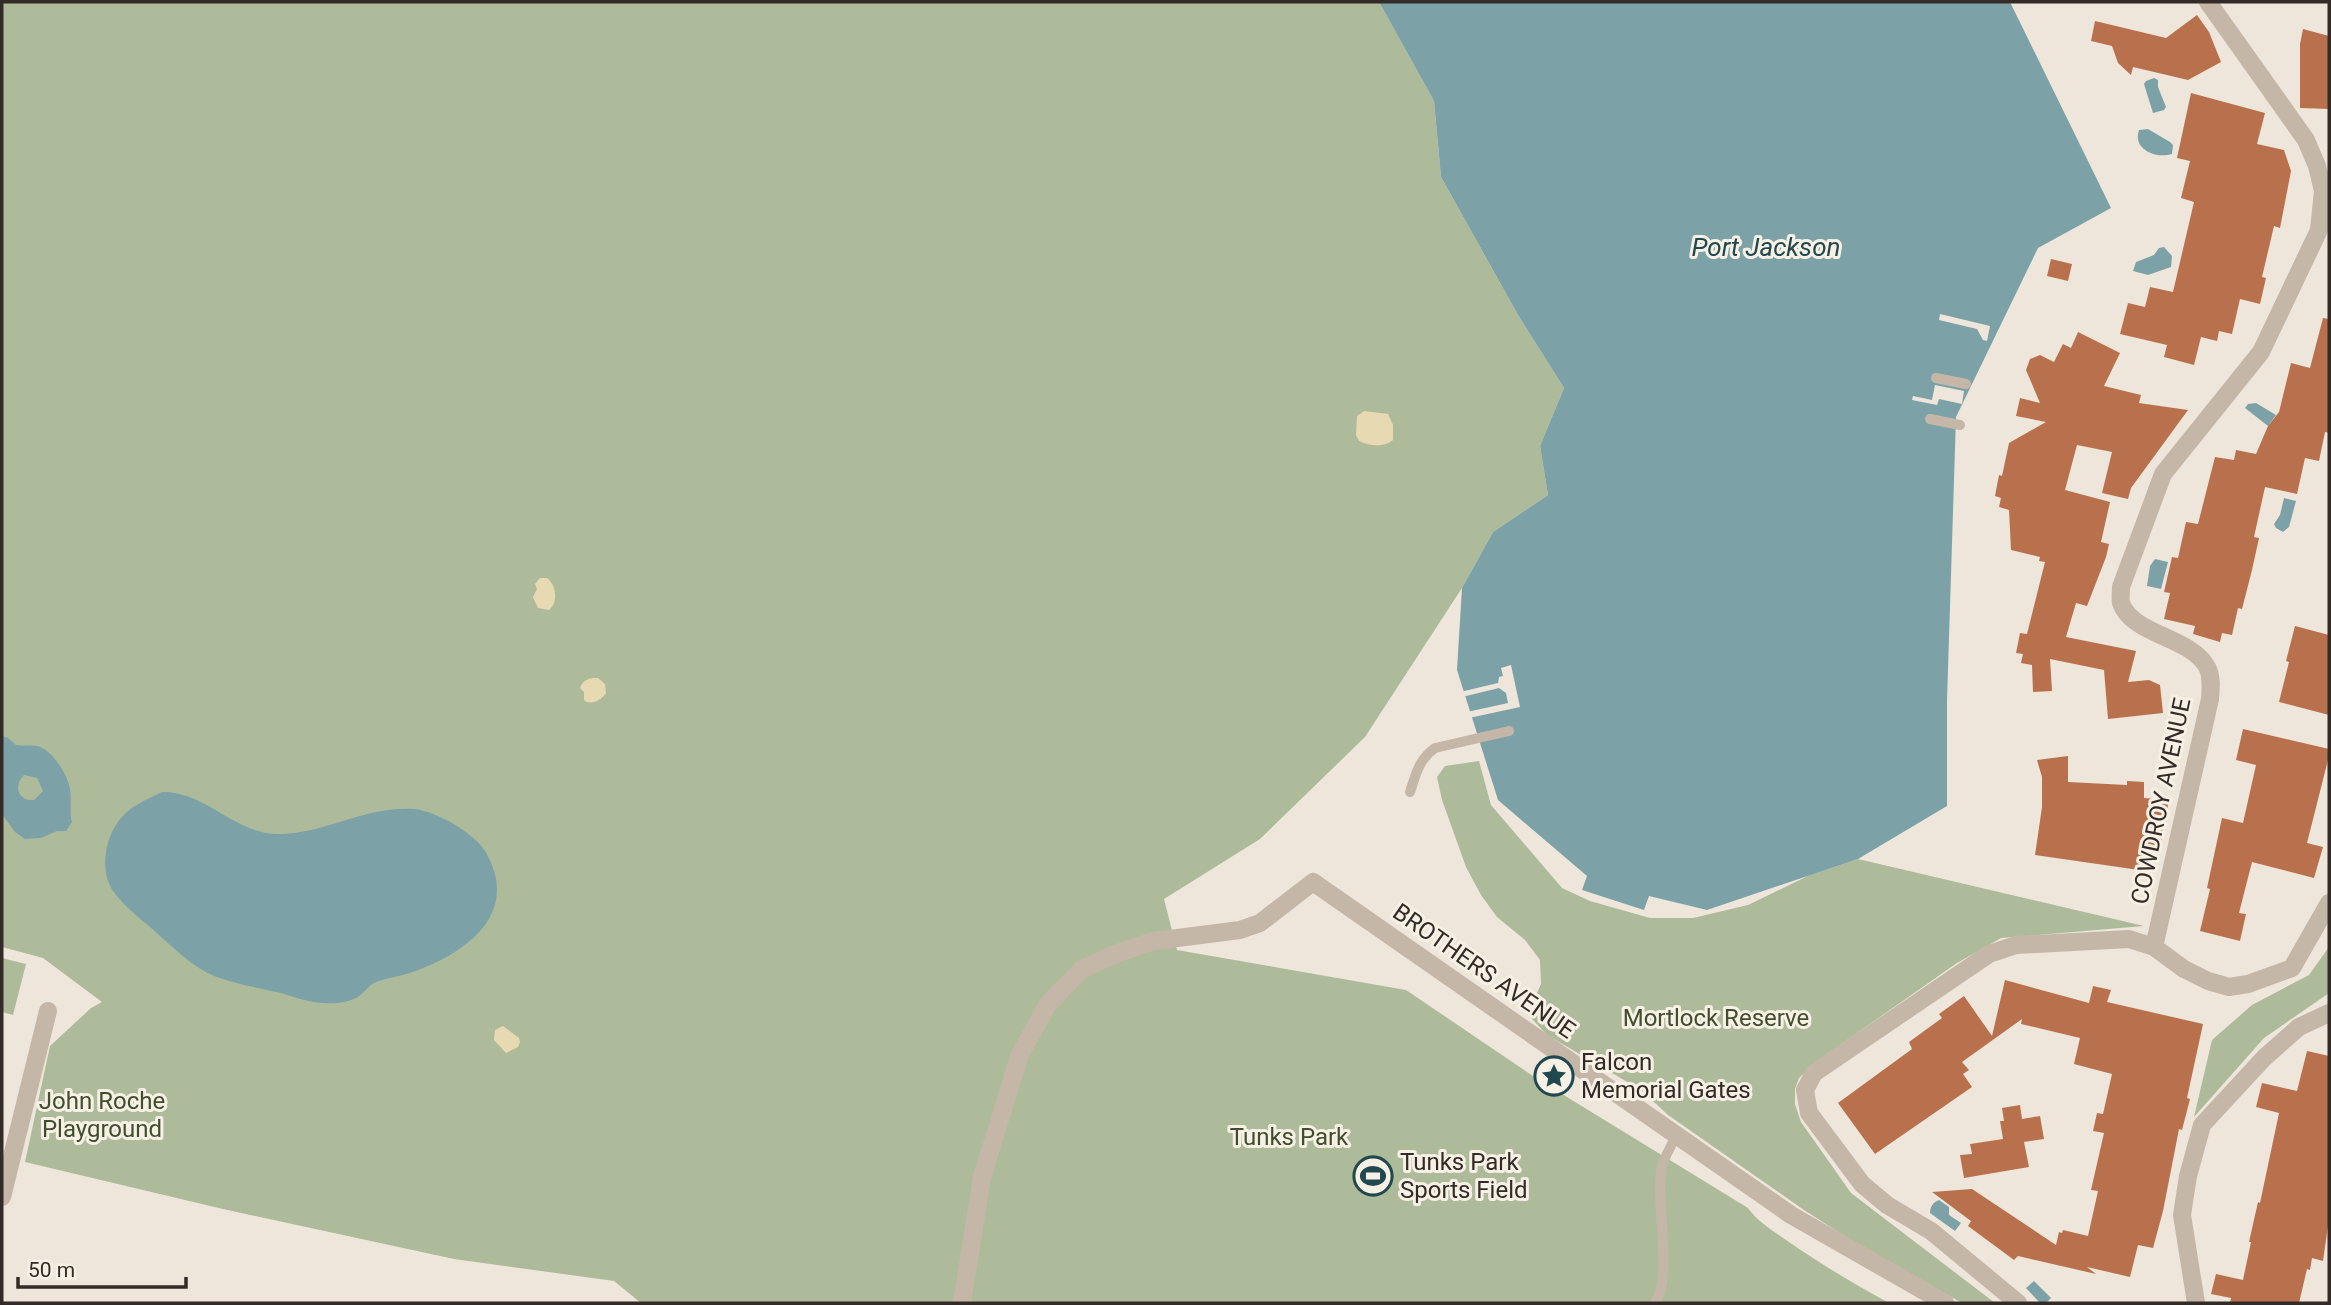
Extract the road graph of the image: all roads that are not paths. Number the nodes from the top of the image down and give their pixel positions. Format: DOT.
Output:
graph roads {
  1 [pos="2208,2"];
  2 [pos="1936,378"];
  3 [pos="1966,384"];
  4 [pos="1930,419"];
  5 [pos="1960,425"];
  6 [pos="1509,731"];
  7 [pos="1410,792"];
  8 [pos="2329,902"];
  9 [pos="2154,947"];
  10 [pos="48,1011"];
  11 [pos="2329,1013"];
  12 [pos="1676,1136"];
  13 [pos="2,1197"];
  14 [pos="962,1303"];
  15 [pos="1655,1303"];
  16 [pos="1945,1303"];
  17 [pos="2018,1303"];
  18 [pos="2196,1303"];
  1 -- 9 [label="street, COWDROY AVENUE"];
  2 -- 3 [label="lane"];
  4 -- 5 [label="lane"];
  6 -- 7 [label="lane"];
  8 -- 9 [label="street"];
  9 -- 17 [label="street"];
  10 -- 13 [label="street"];
  11 -- 18 [label="street"];
  12 -- 14 [label="street, BROTHERS AVENUE"];
  12 -- 15 [label="lane"];
  12 -- 16 [label="street, BROTHERS AVENUE"];
}
